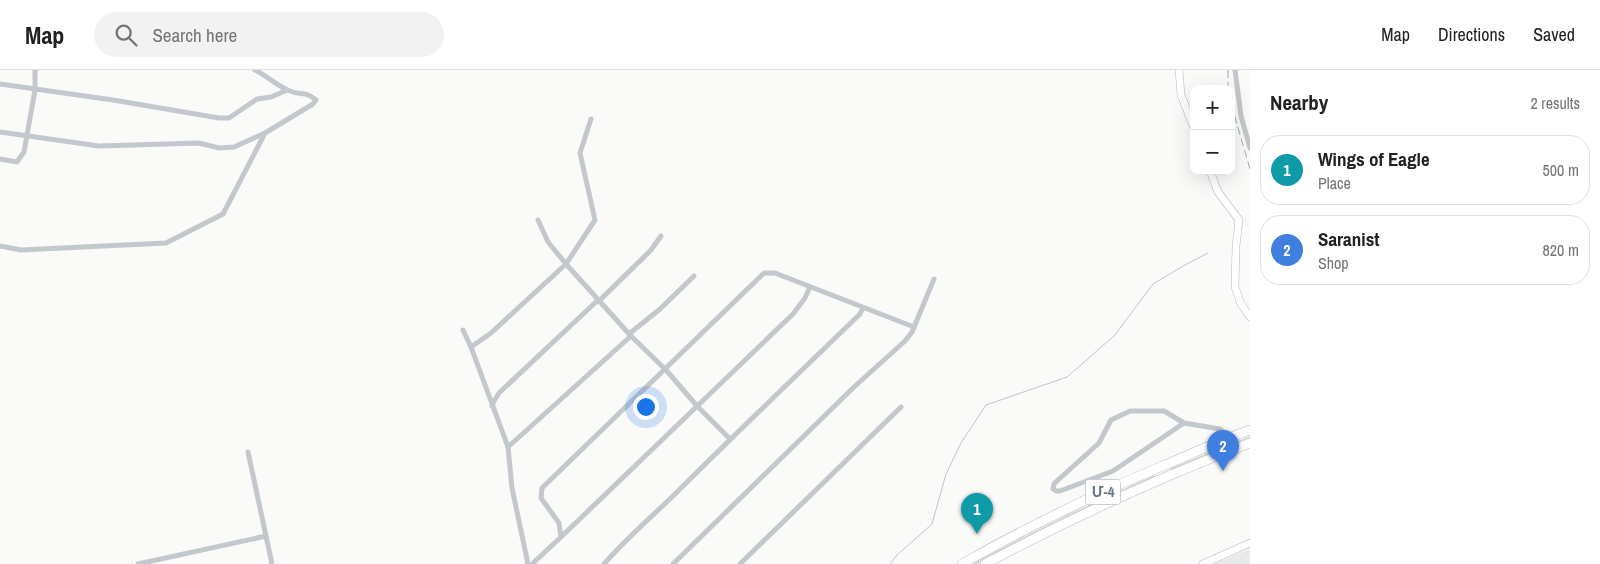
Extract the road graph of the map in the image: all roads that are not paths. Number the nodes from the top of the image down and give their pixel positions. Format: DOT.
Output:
graph roads {
  1 [pos="36,70"];
  2 [pos="255,70"];
  3 [pos="1179,70"];
  4 [pos="1235,70"];
  5 [pos="0,84"];
  6 [pos="36,90"];
  7 [pos="287,90"];
  8 [pos="1190,118"];
  9 [pos="590,119"];
  10 [pos="0,132"];
  11 [pos="265,132"];
  12 [pos="26,136"];
  13 [pos="1250,148"];
  14 [pos="0,159"];
  15 [pos="1212,175"];
  16 [pos="538,220"];
  17 [pos="662,236"];
  18 [pos="0,246"];
  19 [pos="566,264"];
  20 [pos="694,276"];
  21 [pos="934,279"];
  22 [pos="810,287"];
  23 [pos="599,300"];
  24 [pos="863,308"];
  25 [pos="1250,317"];
  26 [pos="914,326"];
  27 [pos="463,330"];
  28 [pos="630,335"];
  29 [pos="471,347"];
  30 [pos="666,370"];
  31 [pos="492,406"];
  32 [pos="697,406"];
  33 [pos="901,407"];
  34 [pos="1184,423"];
  35 [pos="1250,430"];
  36 [pos="1228,438"];
  37 [pos="730,439"];
  38 [pos="1250,443"];
  39 [pos="508,447"];
  40 [pos="1236,448"];
  41 [pos="1250,451"];
  42 [pos="248,452"];
  43 [pos="266,536"];
  44 [pos="562,537"];
  45 [pos="1250,543"];
  46 [pos="138,564"];
  47 [pos="272,564"];
  48 [pos="528,564"];
  49 [pos="532,564"];
  50 [pos="604,564"];
  51 [pos="673,564"];
  52 [pos="740,564"];
  53 [pos="962,564"];
  54 [pos="985,564"];
  55 [pos="1203,564"];
  1 -- 6 [label="street"];
  2 -- 7 [label="street"];
  3 -- 8 [label="street"];
  4 -- 13 [label="street"];
  5 -- 6 [label="street"];
  6 -- 7 [label="street"];
  6 -- 12 [label="street"];
  7 -- 11 [label="street"];
  9 -- 19 [label="street"];
  10 -- 12 [label="street"];
  11 -- 12 [label="street"];
  11 -- 18 [label="street"];
  12 -- 14 [label="street"];
  15 -- 25 [label="street"];
  16 -- 19 [label="street"];
  17 -- 23 [label="street"];
  19 -- 23 [label="street"];
  19 -- 29 [label="street"];
  20 -- 28 [label="street"];
  21 -- 26 [label="street"];
  22 -- 24 [label="street"];
  22 -- 30 [label="street"];
  22 -- 32 [label="street"];
  23 -- 28 [label="street"];
  23 -- 31 [label="street"];
  24 -- 26 [label="street"];
  24 -- 37 [label="street"];
  26 -- 51 [label="street"];
  27 -- 29 [label="street"];
  28 -- 30 [label="street"];
  28 -- 39 [label="street"];
  29 -- 31 [label="street"];
  30 -- 32 [label="street"];
  30 -- 44 [label="street"];
  31 -- 39 [label="street"];
  32 -- 37 [label="street"];
  32 -- 44 [label="street"];
  33 -- 52 [label="street"];
  34 -- 34 [label="street"];
  34 -- 36 [label="street"];
  35 -- 36 [label="highway, Մ-4"];
  36 -- 53 [label="highway, Մ-4"];
  37 -- 50 [label="street"];
  38 -- 40 [label="highway, Մ-4"];
  39 -- 48 [label="street"];
  40 -- 41 [label="street"];
  40 -- 54 [label="highway, Մ-4"];
  42 -- 43 [label="street"];
  43 -- 46 [label="street"];
  43 -- 47 [label="street"];
  44 -- 49 [label="street"];
  45 -- 55 [label="street"];
}
